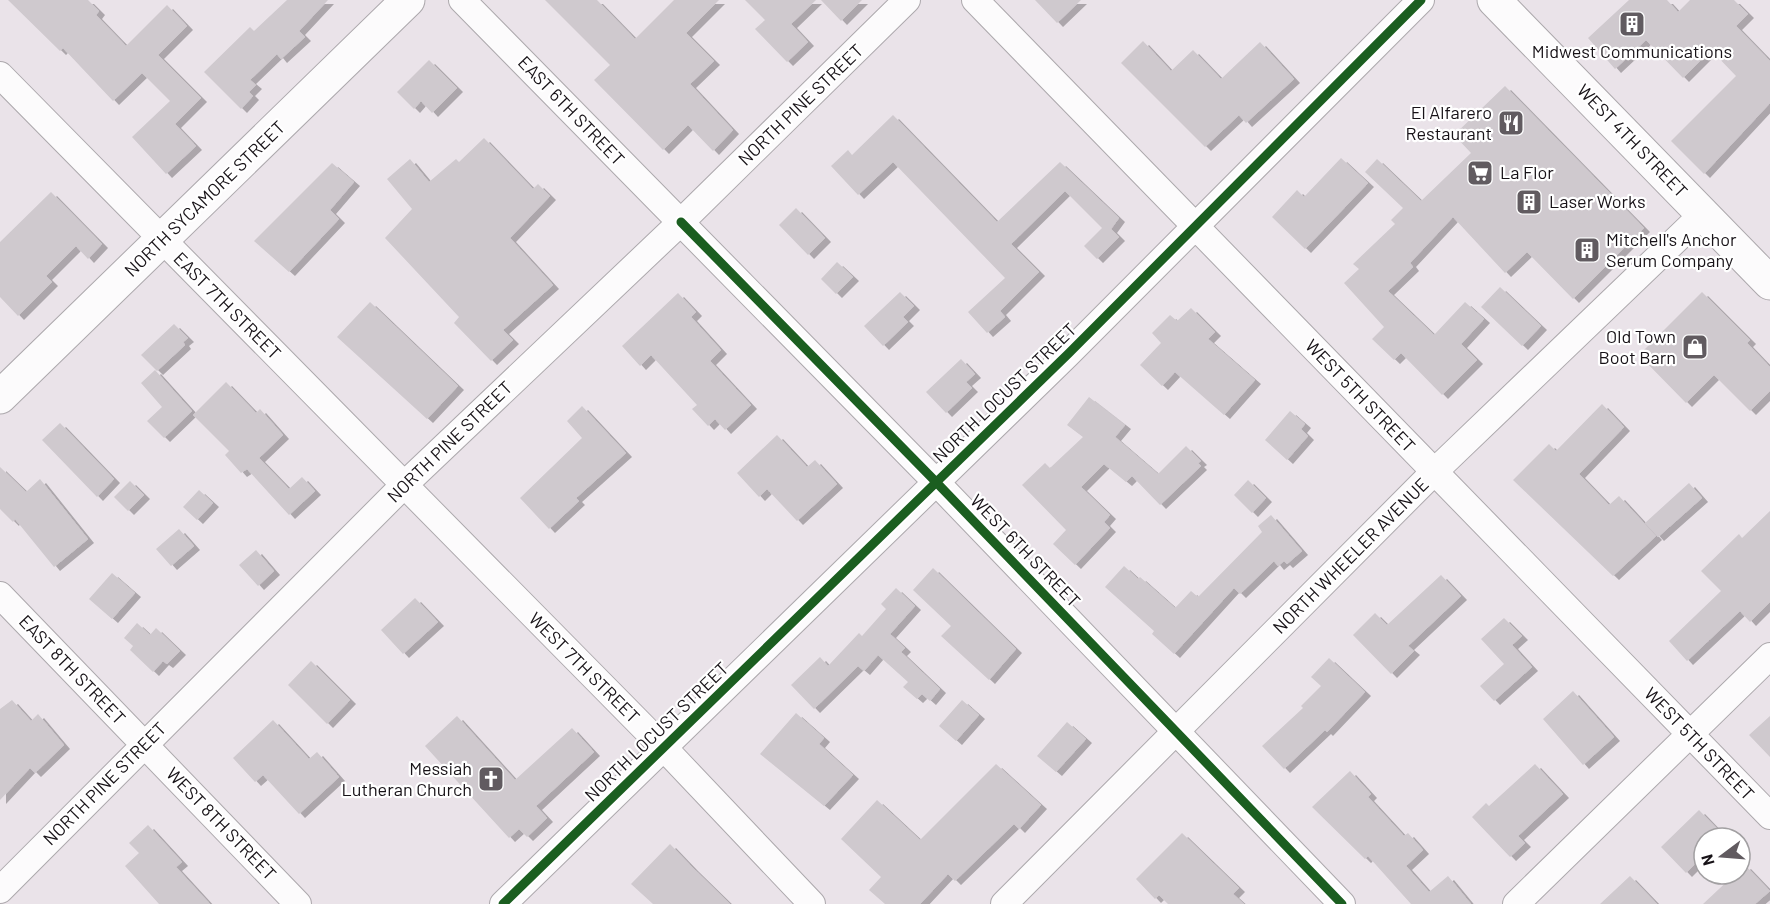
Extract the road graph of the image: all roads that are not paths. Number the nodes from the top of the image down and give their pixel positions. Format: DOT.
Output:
graph roads {
  1 [pos="408,0"];
  2 [pos="462,0"];
  3 [pos="907,0"];
  4 [pos="975,0"];
  5 [pos="1421,0"];
  6 [pos="1494,0"];
  7 [pos="0,75"];
  8 [pos="1704,214"];
  9 [pos="681,222"];
  10 [pos="1196,227"];
  11 [pos="163,242"];
  12 [pos="1770,283"];
  13 [pos="0,397"];
  14 [pos="1434,472"];
  15 [pos="936,482"];
  16 [pos="404,485"];
  17 [pos="0,595"];
  18 [pos="1770,656"];
  19 [pos="1176,732"];
  20 [pos="1690,734"];
  21 [pos="144,745"];
  22 [pos="665,749"];
  23 [pos="1770,816"];
  24 [pos="0,890"];
  25 [pos="298,904"];
  26 [pos="503,904"];
  27 [pos="812,904"];
  28 [pos="1004,904"];
  29 [pos="1342,904"];
  30 [pos="1516,904"];
  1 -- 11 [label="main road, NORTH SYCAMORE STREET"];
  2 -- 9 [label="street, EAST 6TH STREET"];
  3 -- 9 [label="street, NORTH PINE STREET"];
  4 -- 10 [label="street, WEST 5TH STREET"];
  5 -- 10 [label="street, NORTH LOCUST STREET"];
  6 -- 8 [label="main road, WEST 4TH STREET"];
  7 -- 11 [label="street, EAST 7TH STREET"];
  8 -- 12 [label="main road, WEST 4TH STREET"];
  8 -- 14 [label="street, NORTH WHEELER AVENUE"];
  9 -- 15 [label="street, WEST 6TH STREET"];
  9 -- 16 [label="street, NORTH PINE STREET"];
  10 -- 14 [label="street, WEST 5TH STREET"];
  10 -- 15 [label="street, NORTH LOCUST STREET"];
  11 -- 13 [label="main road, NORTH SYCAMORE STREET"];
  11 -- 16 [label="street, EAST 7TH STREET"];
  14 -- 19 [label="street, NORTH WHEELER AVENUE"];
  14 -- 20 [label="street, WEST 5TH STREET"];
  15 -- 19 [label="street, WEST 6TH STREET"];
  15 -- 22 [label="street, NORTH LOCUST STREET"];
  16 -- 21 [label="street, NORTH PINE STREET"];
  16 -- 22 [label="street, WEST 7TH STREET"];
  17 -- 21 [label="street, EAST 8TH STREET"];
  18 -- 20 [label="street"];
  19 -- 28 [label="street, NORTH WHEELER AVENUE"];
  19 -- 29 [label="street, WEST 6TH STREET"];
  20 -- 23 [label="street, WEST 5TH STREET"];
  20 -- 30 [label="street"];
  21 -- 24 [label="street, NORTH PINE STREET"];
  21 -- 25 [label="street, WEST 8TH STREET"];
  22 -- 26 [label="street, NORTH LOCUST STREET"];
  22 -- 27 [label="street, WEST 7TH STREET"];
}
